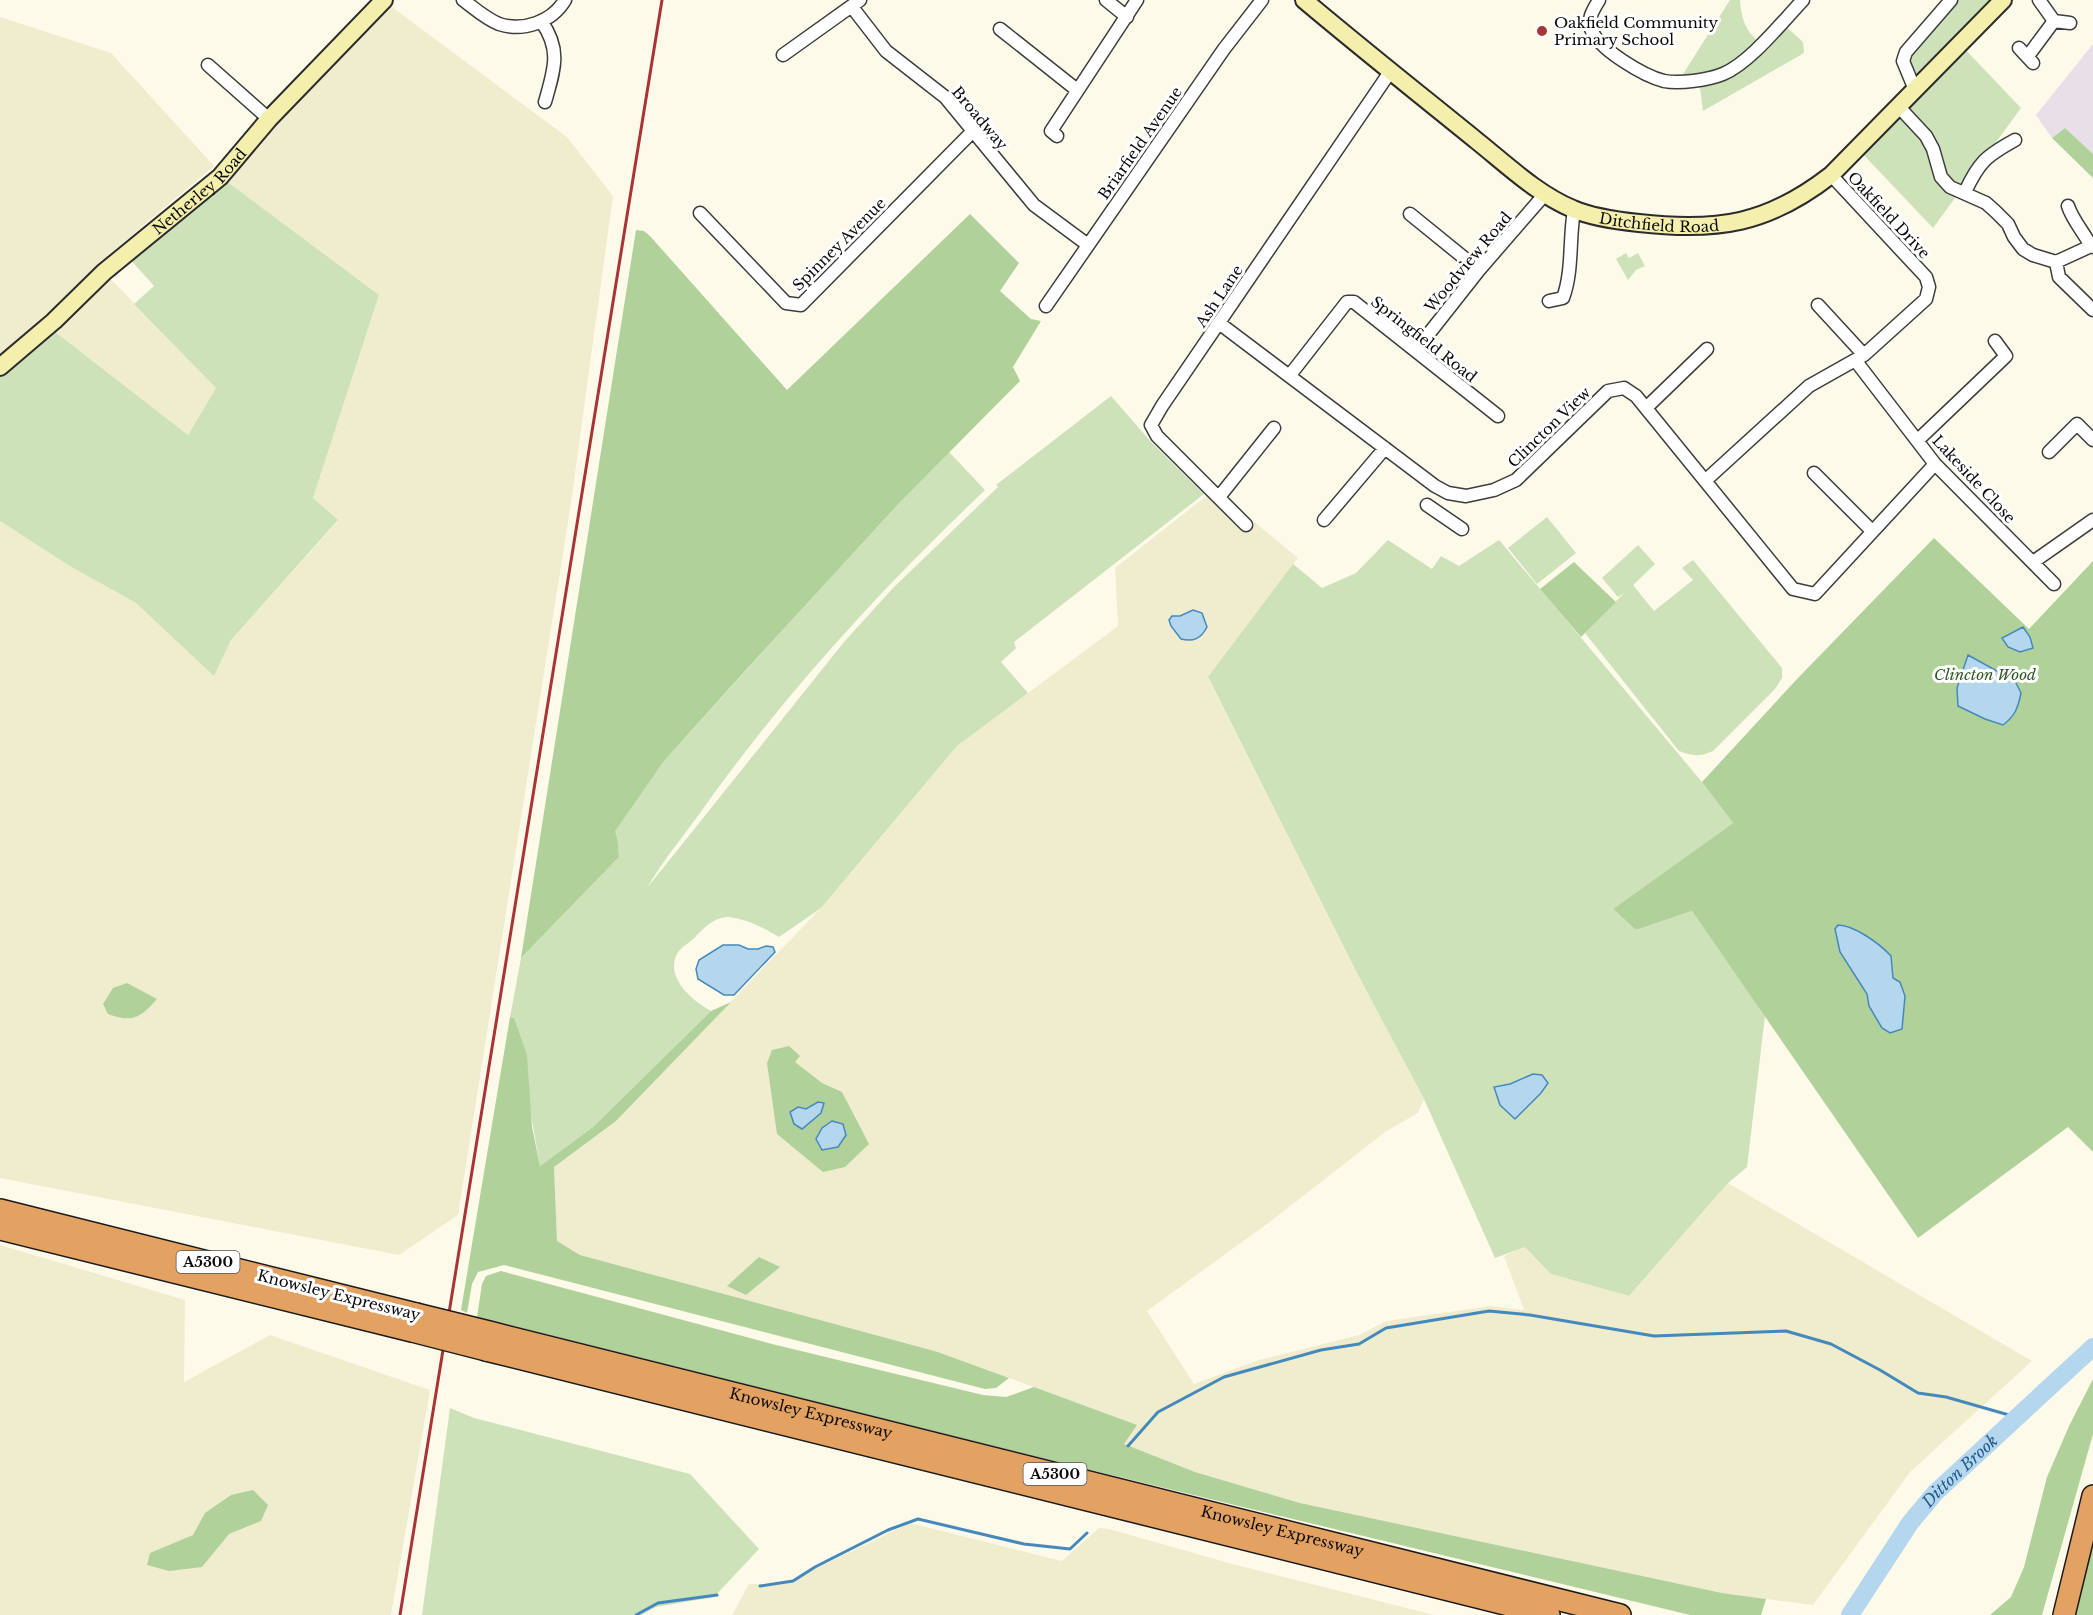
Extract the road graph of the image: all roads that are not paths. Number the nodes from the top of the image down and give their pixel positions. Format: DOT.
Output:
graph roads {
  1 [pos="384,0"];
  2 [pos="463,0"];
  3 [pos="565,0"];
  4 [pos="1106,0"];
  5 [pos="1137,0"];
  6 [pos="1262,0"];
  7 [pos="1304,0"];
  8 [pos="1599,0"];
  9 [pos="1803,0"];
  10 [pos="1951,0"];
  11 [pos="2003,0"];
  12 [pos="2039,0"];
  13 [pos="856,3"];
  14 [pos="1127,17"];
  15 [pos="541,21"];
  16 [pos="2054,21"];
  17 [pos="2070,23"];
  18 [pos="997,45"];
  19 [pos="783,55"];
  20 [pos="2027,56"];
  21 [pos="208,65"];
  22 [pos="1390,72"];
  23 [pos="1077,90"];
  24 [pos="1915,90"];
  25 [pos="545,102"];
  26 [pos="1899,107"];
  27 [pos="269,119"];
  28 [pos="972,132"];
  29 [pos="1057,136"];
  30 [pos="2015,140"];
  31 [pos="1831,175"];
  32 [pos="1965,192"];
  33 [pos="1545,194"];
  34 [pos="2068,206"];
  35 [pos="1574,210"];
  36 [pos="700,213"];
  37 [pos="1410,214"];
  38 [pos="1088,245"];
  39 [pos="2092,247"];
  40 [pos="2056,262"];
  41 [pos="1479,270"];
  42 [pos="1549,301"];
  43 [pos="1818,305"];
  44 [pos="1046,306"];
  45 [pos="2093,310"];
  46 [pos="1219,322"];
  47 [pos="1995,341"];
  48 [pos="1707,349"];
  49 [pos="1416,350"];
  50 [pos="1859,358"];
  51 [pos="0,367"];
  52 [pos="1290,375"];
  53 [pos="1646,408"];
  54 [pos="1498,416"];
  55 [pos="1274,428"];
  56 [pos="1918,440"];
  57 [pos="2093,440"];
  58 [pos="1385,448"];
  59 [pos="2049,452"];
  60 [pos="1935,464"];
  61 [pos="1814,473"];
  62 [pos="1706,480"];
  63 [pos="1448,493"];
  64 [pos="1219,497"];
  65 [pos="1427,505"];
  66 [pos="1439,513"];
  67 [pos="1324,520"];
  68 [pos="2093,520"];
  69 [pos="1246,525"];
  70 [pos="1462,529"];
  71 [pos="1872,531"];
  72 [pos="2033,562"];
  73 [pos="2054,584"];
  74 [pos="0,1210"];
  75 [pos="0,1229"];
  76 [pos="414,1323"];
  77 [pos="488,1341"];
  78 [pos="2093,1496"];
  79 [pos="2074,1569"];
  80 [pos="1549,1615"];
  81 [pos="1620,1615"];
  82 [pos="2058,1615"];
  83 [pos="2064,1615"];
  1 -- 27 [label="street, Netherley Road"];
  2 -- 15 [label="street"];
  3 -- 15 [label="street"];
  4 -- 14 [label="street"];
  5 -- 14 [label="street"];
  6 -- 38 [label="street, Briarfield Avenue"];
  7 -- 22 [label="street, Ditchfield Road"];
  8 -- 9 [label="street"];
  10 -- 24 [label="street"];
  11 -- 24 [label="street, Ditchfield Road"];
  12 -- 16 [label="street"];
  13 -- 19 [label="street"];
  13 -- 28 [label="street, Broadway"];
  14 -- 23 [label="street"];
  15 -- 25 [label="street"];
  16 -- 17 [label="street"];
  16 -- 20 [label="street"];
  18 -- 23 [label="street"];
  21 -- 27 [label="street"];
  22 -- 33 [label="street, Ditchfield Road"];
  22 -- 46 [label="street, Ash Lane"];
  23 -- 29 [label="street"];
  24 -- 26 [label="street, Ditchfield Road"];
  26 -- 31 [label="street, Ditchfield Road"];
  26 -- 32 [label="street"];
  27 -- 51 [label="street, Netherley Road"];
  28 -- 36 [label="street, Spinney Avenue"];
  28 -- 38 [label="street, Broadway"];
  30 -- 32 [label="street"];
  31 -- 35 [label="street, Ditchfield Road"];
  31 -- 50 [label="street, Oakfield Drive"];
  32 -- 40 [label="street"];
  33 -- 35 [label="street, Ditchfield Road"];
  33 -- 41 [label="street, Woodview Road"];
  34 -- 39 [label="street"];
  35 -- 42 [label="street"];
  37 -- 41 [label="street"];
  38 -- 44 [label="street, Briarfield Avenue"];
  39 -- 40 [label="street"];
  40 -- 45 [label="street"];
  41 -- 49 [label="street, Woodview Road"];
  43 -- 50 [label="street"];
  46 -- 52 [label="street"];
  46 -- 64 [label="street, Ash Lane"];
  47 -- 56 [label="street"];
  48 -- 53 [label="street"];
  49 -- 52 [label="street, Springfield Road"];
  49 -- 54 [label="street, Springfield Road"];
  50 -- 56 [label="street, Lakeside Close"];
  50 -- 62 [label="street, Oakfield Drive"];
  52 -- 58 [label="street"];
  53 -- 62 [label="street, Clincton View"];
  53 -- 63 [label="street, Clincton View"];
  55 -- 64 [label="street"];
  56 -- 60 [label="street, Lakeside Close"];
  57 -- 59 [label="street"];
  58 -- 63 [label="street"];
  58 -- 67 [label="street"];
  60 -- 71 [label="street, Clincton View"];
  60 -- 72 [label="street, Lakeside Close"];
  61 -- 71 [label="street"];
  62 -- 71 [label="street, Clincton View"];
  63 -- 66 [label="street"];
  64 -- 69 [label="street, Ash Lane"];
  65 -- 66 [label="street"];
  66 -- 70 [label="street"];
  68 -- 72 [label="street"];
  72 -- 73 [label="street, Lakeside Close"];
  74 -- 76 [label="highway, Knowsley Expressway / A5300"];
  75 -- 76 [label="highway, Knowsley Expressway / A5300"];
  76 -- 77 [label="highway, Knowsley Expressway / A5300, bridge"];
  77 -- 80 [label="highway, Knowsley Expressway / A5300"];
  77 -- 81 [label="highway, Knowsley Expressway / A5300"];
  78 -- 79 [label="highway"];
  79 -- 82 [label="highway"];
  79 -- 83 [label="highway"];
}
